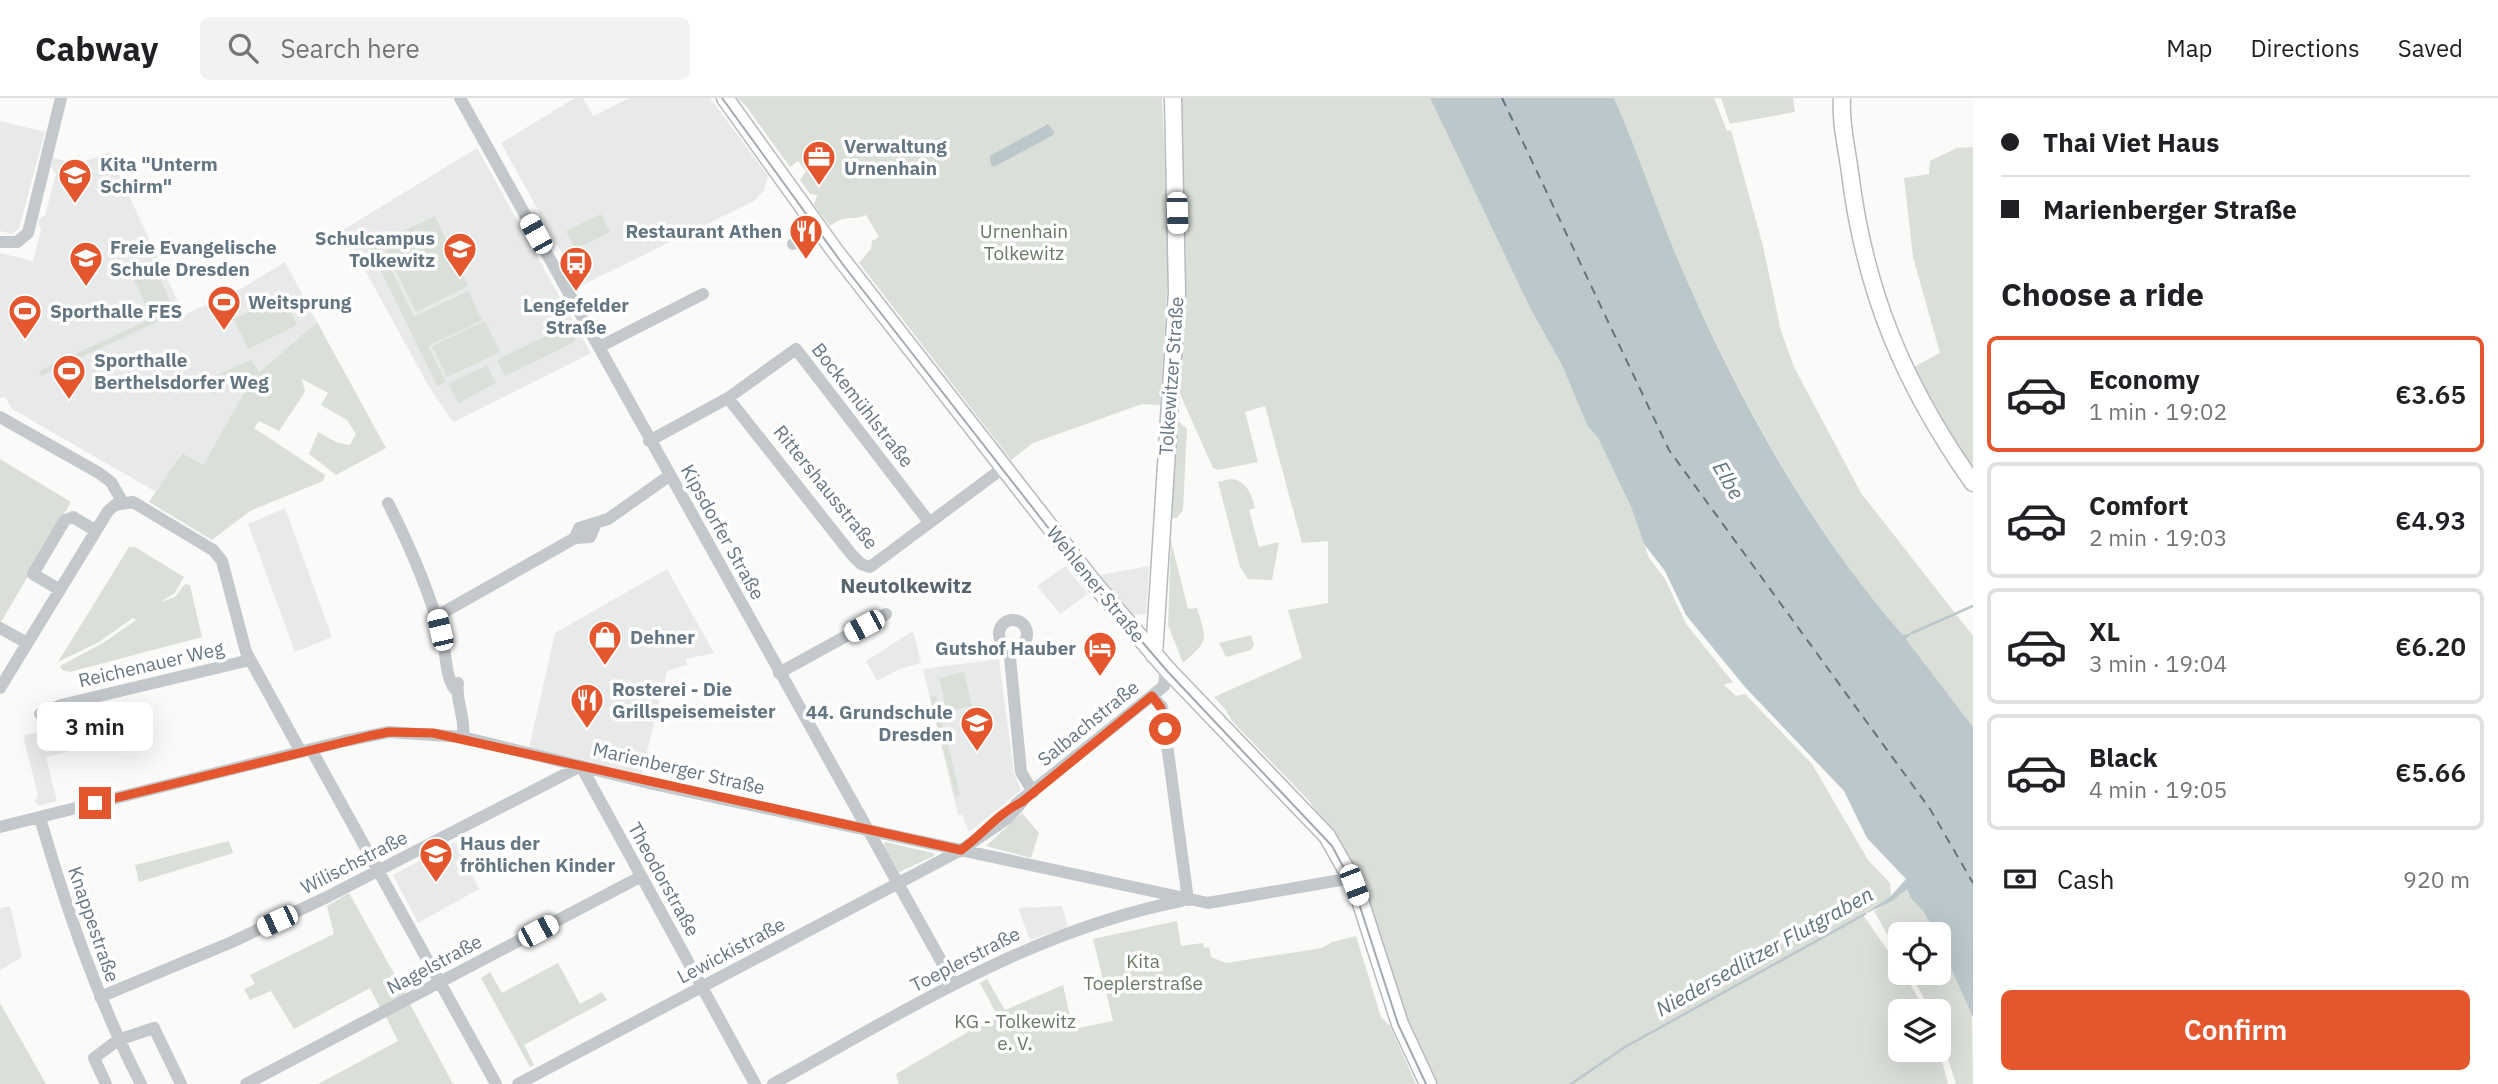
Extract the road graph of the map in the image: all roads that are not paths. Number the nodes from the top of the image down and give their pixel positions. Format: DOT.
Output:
graph roads {
  1 [pos="61,98"];
  2 [pos="460,98"];
  3 [pos="724,98"];
  4 [pos="1173,98"];
  5 [pos="1842,98"];
  6 [pos="819,229"];
  7 [pos="0,242"];
  8 [pos="793,244"];
  9 [pos="703,294"];
  10 [pos="599,348"];
  11 [pos="728,398"];
  12 [pos="0,417"];
  13 [pos="649,441"];
  14 [pos="1003,468"];
  15 [pos="669,476"];
  16 [pos="1973,483"];
  17 [pos="123,503"];
  18 [pos="388,503"];
  19 [pos="929,522"];
  20 [pos="96,531"];
  21 [pos="60,590"];
  22 [pos="886,614"];
  23 [pos="437,616"];
  24 [pos="0,628"];
  25 [pos="27,643"];
  26 [pos="1009,648"];
  27 [pos="1154,655"];
  28 [pos="250,660"];
  29 [pos="1166,668"];
  30 [pos="779,673"];
  31 [pos="0,688"];
  32 [pos="1152,696"];
  33 [pos="40,714"];
  34 [pos="463,737"];
  35 [pos="306,750"];
  36 [pos="581,766"];
  37 [pos="1033,792"];
  38 [pos="40,818"];
  39 [pos="0,827"];
  40 [pos="867,830"];
  41 [pos="961,850"];
  42 [pos="377,872"];
  43 [pos="640,877"];
  44 [pos="1352,878"];
  45 [pos="897,884"];
  46 [pos="1188,900"];
  47 [pos="440,983"];
  48 [pos="954,984"];
  49 [pos="702,987"];
  50 [pos="100,997"];
  51 [pos="118,1040"];
  52 [pos="106,1084"];
  53 [pos="141,1084"];
  54 [pos="181,1084"];
  55 [pos="246,1084"];
  56 [pos="496,1084"];
  57 [pos="518,1084"];
  58 [pos="755,1084"];
  59 [pos="773,1084"];
  60 [pos="1428,1084"];
  1 -- 7 [label="street"];
  2 -- 10 [label="street, Kipsdorfer Straße"];
  3 -- 6 [label="main road, Wehlener Straße"];
  4 -- 27 [label="main road, Tolkewitzer Straße"];
  5 -- 16 [label="main road"];
  6 -- 8 [label="street"];
  6 -- 14 [label="main road, Wehlener Straße"];
  9 -- 10 [label="street"];
  10 -- 13 [label="street, Kipsdorfer Straße"];
  11 -- 13 [label="street, Bockemühlstraße"];
  11 -- 19 [label="street, Rittershausstraße"];
  11 -- 19 [label="street, Bockemühlstraße"];
  12 -- 17 [label="street"];
  13 -- 15 [label="street, Kipsdorfer Straße"];
  14 -- 19 [label="street, Rittershausstraße"];
  14 -- 27 [label="main road, Wehlener Straße"];
  15 -- 23 [label="street"];
  15 -- 30 [label="street, Kipsdorfer Straße"];
  17 -- 20 [label="street"];
  17 -- 28 [label="street"];
  18 -- 23 [label="street"];
  20 -- 21 [label="street"];
  20 -- 21 [label="street"];
  21 -- 25 [label="street"];
  22 -- 30 [label="street"];
  23 -- 34 [label="street"];
  24 -- 25 [label="street"];
  25 -- 31 [label="street"];
  26 -- 37 [label="street"];
  27 -- 29 [label="main road, Wehlener Straße"];
  28 -- 33 [label="street, Reichenauer Weg"];
  28 -- 35 [label="street"];
  29 -- 32 [label="street, Salbachstraße"];
  29 -- 44 [label="main road, Wehlener Straße"];
  30 -- 40 [label="street, Kipsdorfer Straße"];
  32 -- 37 [label="street, Salbachstraße"];
  32 -- 46 [label="street"];
  34 -- 35 [label="street, Marienberger Straße"];
  34 -- 36 [label="street, Marienberger Straße"];
  35 -- 38 [label="street, Marienberger Straße"];
  35 -- 42 [label="street"];
  36 -- 40 [label="street, Marienberger Straße"];
  36 -- 42 [label="street, Wilischstraße"];
  36 -- 43 [label="street, Theodorstraße"];
  37 -- 41 [label="street, Salbachstraße"];
  38 -- 39 [label="street, Marienberger Straße"];
  38 -- 50 [label="street, Knappestraße"];
  40 -- 41 [label="street, Marienberger Straße"];
  40 -- 45 [label="street, Kipsdorfer Straße"];
  41 -- 45 [label="street, Lewickistraße"];
  41 -- 46 [label="street, Marienberger Straße"];
  42 -- 47 [label="street"];
  42 -- 50 [label="street, Wilischstraße"];
  43 -- 47 [label="street, Nagelstraße"];
  43 -- 49 [label="street, Theodorstraße"];
  44 -- 46 [label="street, Marienberger Straße"];
  44 -- 60 [label="main road, Wehlener Straße"];
  45 -- 48 [label="street, Kipsdorfer Straße"];
  45 -- 49 [label="street, Lewickistraße"];
  46 -- 48 [label="street, Toeplerstraße"];
  47 -- 55 [label="street, Nagelstraße"];
  47 -- 56 [label="street"];
  48 -- 59 [label="street, Toeplerstraße"];
  49 -- 57 [label="street, Lewickistraße"];
  49 -- 58 [label="street, Theodorstraße"];
  50 -- 51 [label="street, Knappestraße"];
  51 -- 52 [label="street"];
  51 -- 53 [label="street, Knappestraße"];
  51 -- 54 [label="street"];
}
